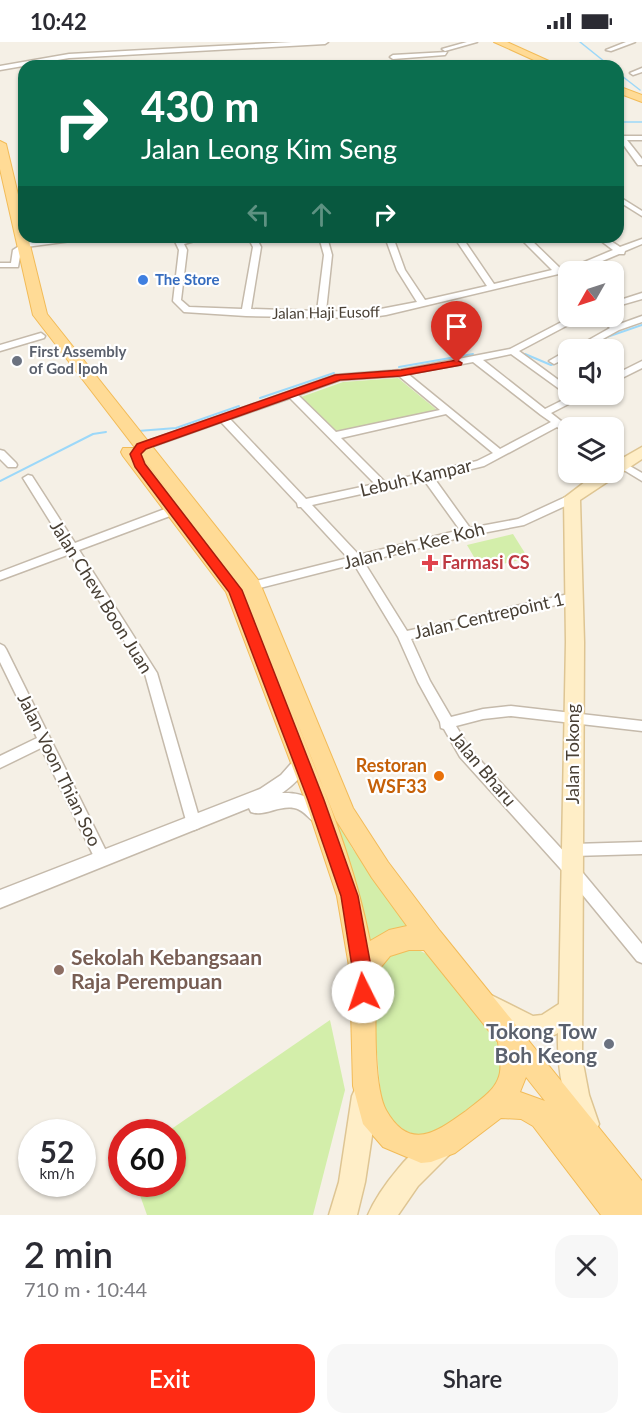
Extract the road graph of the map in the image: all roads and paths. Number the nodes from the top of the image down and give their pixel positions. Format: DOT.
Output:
graph roads {
  1 [pos="144,42"];
  2 [pos="326,42"];
  3 [pos="474,42"];
  4 [pos="499,42"];
  5 [pos="508,42"];
  6 [pos="632,42"];
  7 [pos="445,48"];
  8 [pos="609,50"];
  9 [pos="144,51"];
  10 [pos="92,55"];
  11 [pos="393,57"];
  12 [pos="37,60"];
  13 [pos="92,60"];
  14 [pos="541,60"];
  15 [pos="550,60"];
  16 [pos="18,64"];
  17 [pos="0,68"];
  18 [pos="642,70"];
  19 [pos="633,74"];
  20 [pos="624,94"];
  21 [pos="642,101"];
  22 [pos="624,138"];
  23 [pos="642,138"];
  24 [pos="624,143"];
  25 [pos="0,144"];
  26 [pos="641,163"];
  27 [pos="0,180"];
  28 [pos="624,202"];
  29 [pos="642,214"];
  30 [pos="18,220"];
  31 [pos="642,241"];
  32 [pos="40,243"];
  33 [pos="180,243"];
  34 [pos="255,243"];
  35 [pos="325,243"];
  36 [pos="391,243"];
  37 [pos="462,243"];
  38 [pos="529,243"];
  39 [pos="608,243"];
  40 [pos="24,245"];
  41 [pos="621,252"];
  42 [pos="591,261"];
  43 [pos="15,264"];
  44 [pos="0,265"];
  45 [pos="558,271"];
  46 [pos="492,287"];
  47 [pos="642,297"];
  48 [pos="624,302"];
  49 [pos="422,303"];
  50 [pos="246,313"];
  51 [pos="321,314"];
  52 [pos="642,319"];
  53 [pos="560,327"];
  54 [pos="616,328"];
  55 [pos="41,336"];
  56 [pos="596,339"];
  57 [pos="0,348"];
  58 [pos="513,351"];
  59 [pos="476,359"];
  60 [pos="558,359"];
  61 [pos="554,361"];
  62 [pos="642,364"];
  63 [pos="401,373"];
  64 [pos="624,374"];
  65 [pos="558,384"];
  66 [pos="292,394"];
  67 [pos="560,405"];
  68 [pos="447,411"];
  69 [pos="544,413"];
  70 [pos="223,418"];
  71 [pos="557,423"];
  72 [pos="334,436"];
  73 [pos="141,447"];
  74 [pos="642,452"];
  75 [pos="0,453"];
  76 [pos="498,453"];
  77 [pos="624,462"];
  78 [pos="12,465"];
  79 [pos="139,465"];
  80 [pos="624,471"];
  81 [pos="427,476"];
  82 [pos="28,478"];
  83 [pos="642,478"];
  84 [pos="592,483"];
  85 [pos="382,485"];
  86 [pos="572,498"];
  87 [pos="302,504"];
  88 [pos="174,510"];
  89 [pos="467,532"];
  90 [pos="71,549"];
  91 [pos="357,560"];
  92 [pos="0,576"];
  93 [pos="252,586"];
  94 [pos="573,597"];
  95 [pos="404,636"];
  96 [pos="0,649"];
  97 [pos="573,716"];
  98 [pos="446,724"];
  99 [pos="642,726"];
  100 [pos="44,740"];
  101 [pos="0,762"];
  102 [pos="302,763"];
  103 [pos="323,822"];
  104 [pos="194,824"];
  105 [pos="642,848"];
  106 [pos="573,850"];
  107 [pos="102,858"];
  108 [pos="573,872"];
  109 [pos="0,899"];
  110 [pos="431,939"];
  111 [pos="642,956"];
  112 [pos="363,972"];
  113 [pos="484,1003"];
  114 [pos="570,1011"];
  115 [pos="510,1036"];
  116 [pos="367,1081"];
  117 [pos="497,1105"];
  118 [pos="591,1137"];
  119 [pos="441,1145"];
  120 [pos="642,1205"];
  121 [pos="343,1215"];
  122 [pos="382,1215"];
  123 [pos="619,1215"];
  1 -- 9 [label="street"];
  2 -- 9 [label="street"];
  3 -- 7 [label="street"];
  4 -- 14 [label="main road"];
  5 -- 15 [label="main road"];
  6 -- 8 [label="street"];
  7 -- 11 [label="street"];
  9 -- 10 [label="street"];
  10 -- 12 [label="street"];
  10 -- 13 [label="street"];
  16 -- 17 [label="street"];
  18 -- 19 [label="street"];
  20 -- 21 [label="main road"];
  22 -- 23 [label="street"];
  24 -- 26 [label="street"];
  25 -- 30 [label="main road"];
  27 -- 43 [label="main road"];
  28 -- 29 [label="street"];
  31 -- 41 [label="street, Jalan Haji Eusoff"];
  32 -- 40 [label="street"];
  33 -- 50 [label="street, Jalan Haji Eusoff"];
  34 -- 50 [label="street"];
  35 -- 51 [label="street"];
  36 -- 49 [label="street"];
  37 -- 46 [label="street"];
  38 -- 45 [label="street"];
  39 -- 41 [label="street"];
  40 -- 43 [label="street"];
  40 -- 73 [label="main road"];
  41 -- 42 [label="street, Jalan Haji Eusoff"];
  43 -- 44 [label="street"];
  43 -- 55 [label="main road"];
  45 -- 46 [label="street, Jalan Haji Eusoff"];
  46 -- 49 [label="street, Jalan Haji Eusoff"];
  47 -- 48 [label="street"];
  49 -- 51 [label="street, Jalan Haji Eusoff"];
  50 -- 51 [label="street, Jalan Haji Eusoff"];
  52 -- 54 [label="street"];
  53 -- 58 [label="street"];
  54 -- 56 [label="street"];
  55 -- 57 [label="street"];
  55 -- 79 [label="main road"];
  58 -- 59 [label="street"];
  58 -- 65 [label="street"];
  59 -- 63 [label="street"];
  59 -- 69 [label="street"];
  60 -- 61 [label="street"];
  62 -- 64 [label="street"];
  63 -- 66 [label="street"];
  63 -- 68 [label="street"];
  66 -- 70 [label="street"];
  66 -- 72 [label="street"];
  67 -- 69 [label="street"];
  68 -- 72 [label="street"];
  68 -- 76 [label="street"];
  69 -- 71 [label="street"];
  70 -- 73 [label="street"];
  70 -- 87 [label="street, Jalan Bharu"];
  71 -- 76 [label="street, Lebuh Kampar"];
  72 -- 85 [label="street"];
  73 -- 79 [label="street"];
  73 -- 93 [label="main road"];
  74 -- 77 [label="main road"];
  75 -- 78 [label="street"];
  76 -- 81 [label="street, Lebuh Kampar"];
  79 -- 88 [label="main road"];
  80 -- 83 [label="street"];
  81 -- 85 [label="street, Lebuh Kampar"];
  81 -- 89 [label="street"];
  82 -- 90 [label="street, Jalan Chew Boon Juan"];
  84 -- 86 [label="main road"];
  85 -- 87 [label="street, Lebuh Kampar"];
  86 -- 89 [label="street, Jalan Peh Kee Koh"];
  86 -- 94 [label="main road, Jalan Tokong"];
  87 -- 91 [label="street, Jalan Bharu"];
  88 -- 90 [label="street"];
  88 -- 102 [label="main road"];
  89 -- 91 [label="street, Jalan Peh Kee Koh"];
  90 -- 92 [label="street"];
  90 -- 104 [label="street, Jalan Chew Boon Juan"];
  91 -- 93 [label="street, Jalan Peh Kee Koh"];
  91 -- 95 [label="street, Jalan Bharu"];
  93 -- 110 [label="main road"];
  94 -- 95 [label="street, Jalan Centrepoint 1"];
  94 -- 97 [label="main road, Jalan Tokong"];
  95 -- 98 [label="street, Jalan Bharu"];
  96 -- 100 [label="street, Jalan Voon Thian Soo"];
  97 -- 98 [label="street"];
  97 -- 99 [label="street"];
  97 -- 106 [label="main road, Jalan Tokong"];
  98 -- 108 [label="street, Jalan Bharu"];
  100 -- 101 [label="street"];
  100 -- 107 [label="street, Jalan Voon Thian Soo"];
  102 -- 103 [label="main road"];
  102 -- 104 [label="street"];
  103 -- 104 [label="street"];
  103 -- 112 [label="main road"];
  104 -- 107 [label="street"];
  105 -- 106 [label="street"];
  106 -- 108 [label="main road, Jalan Tokong"];
  107 -- 109 [label="street"];
  108 -- 111 [label="street, Jalan Bharu"];
  108 -- 114 [label="main road, Jalan Tokong"];
  110 -- 112 [label="main road"];
  110 -- 113 [label="main road"];
  112 -- 116 [label="main road"];
  113 -- 114 [label="main road"];
  113 -- 115 [label="main road"];
  114 -- 118 [label="main road, Jalan Tokong"];
  115 -- 117 [label="main road"];
  115 -- 118 [label="main road"];
  116 -- 119 [label="main road"];
  116 -- 121 [label="main road"];
  117 -- 119 [label="main road"];
  117 -- 123 [label="main road"];
  118 -- 120 [label="main road"];
  119 -- 122 [label="main road"];
}
